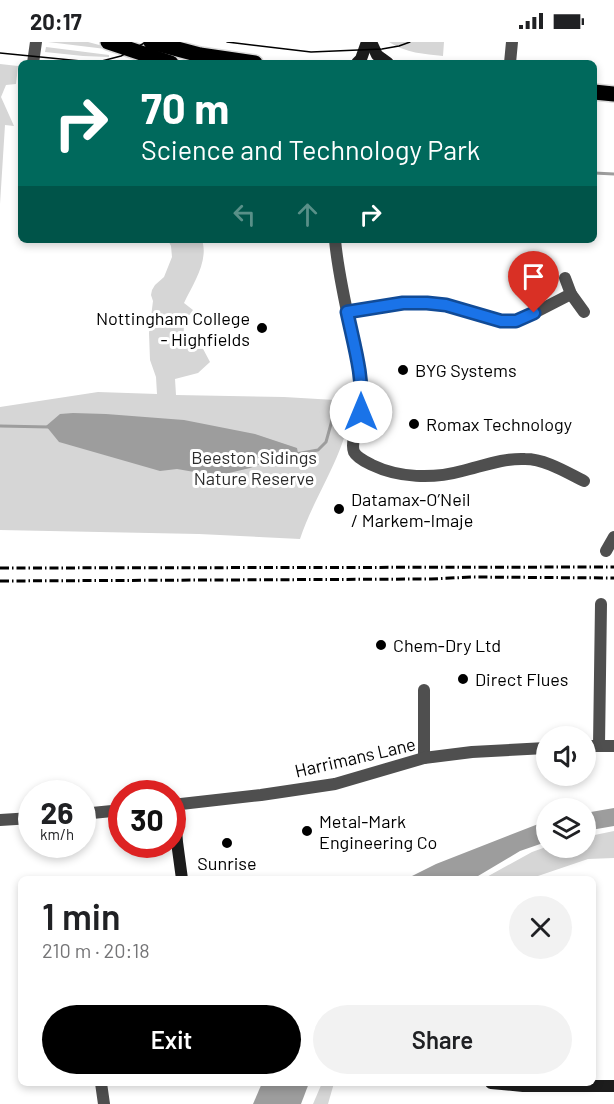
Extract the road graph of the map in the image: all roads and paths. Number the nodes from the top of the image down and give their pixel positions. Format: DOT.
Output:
graph roads {
  1 [pos="36,42"];
  2 [pos="108,42"];
  3 [pos="151,42"];
  4 [pos="369,42"];
  5 [pos="512,42"];
  6 [pos="33,60"];
  7 [pos="162,60"];
  8 [pos="234,60"];
  9 [pos="360,60"];
  10 [pos="384,60"];
  11 [pos="510,60"];
  12 [pos="597,92"];
  13 [pos="614,94"];
  14 [pos="336,243"];
  15 [pos="565,278"];
  16 [pos="571,294"];
  17 [pos="347,312"];
  18 [pos="584,312"];
  19 [pos="584,481"];
  20 [pos="614,537"];
  21 [pos="606,551"];
  22 [pos="601,604"];
  23 [pos="424,690"];
  24 [pos="599,746"];
  25 [pos="614,746"];
  26 [pos="536,749"];
  27 [pos="424,758"];
  28 [pos="186,804"];
  29 [pos="18,819"];
  30 [pos="0,820"];
  31 [pos="179,858"];
  32 [pos="182,876"];
  33 [pos="101,1086"];
  34 [pos="523,1086"];
  35 [pos="596,1086"];
  36 [pos="596,1086"];
  37 [pos="614,1086"];
  38 [pos="104,1104"];
  1 -- 6 [label="street"];
  2 -- 7 [label="main road"];
  3 -- 8 [label="main road"];
  4 -- 9 [label="street"];
  4 -- 10 [label="street"];
  5 -- 11 [label="street"];
  12 -- 13 [label="main road"];
  14 -- 17 [label="street"];
  15 -- 16 [label="street"];
  16 -- 17 [label="street"];
  16 -- 18 [label="street"];
  17 -- 19 [label="street"];
  20 -- 21 [label="street"];
  22 -- 24 [label="street"];
  23 -- 27 [label="street"];
  24 -- 25 [label="street"];
  26 -- 27 [label="street, Harrimans Lane"];
  27 -- 28 [label="street, Harrimans Lane"];
  29 -- 30 [label="street"];
  31 -- 32 [label="street"];
  33 -- 38 [label="street"];
  34 -- 35 [label="street"];
  36 -- 37 [label="street"];
}
